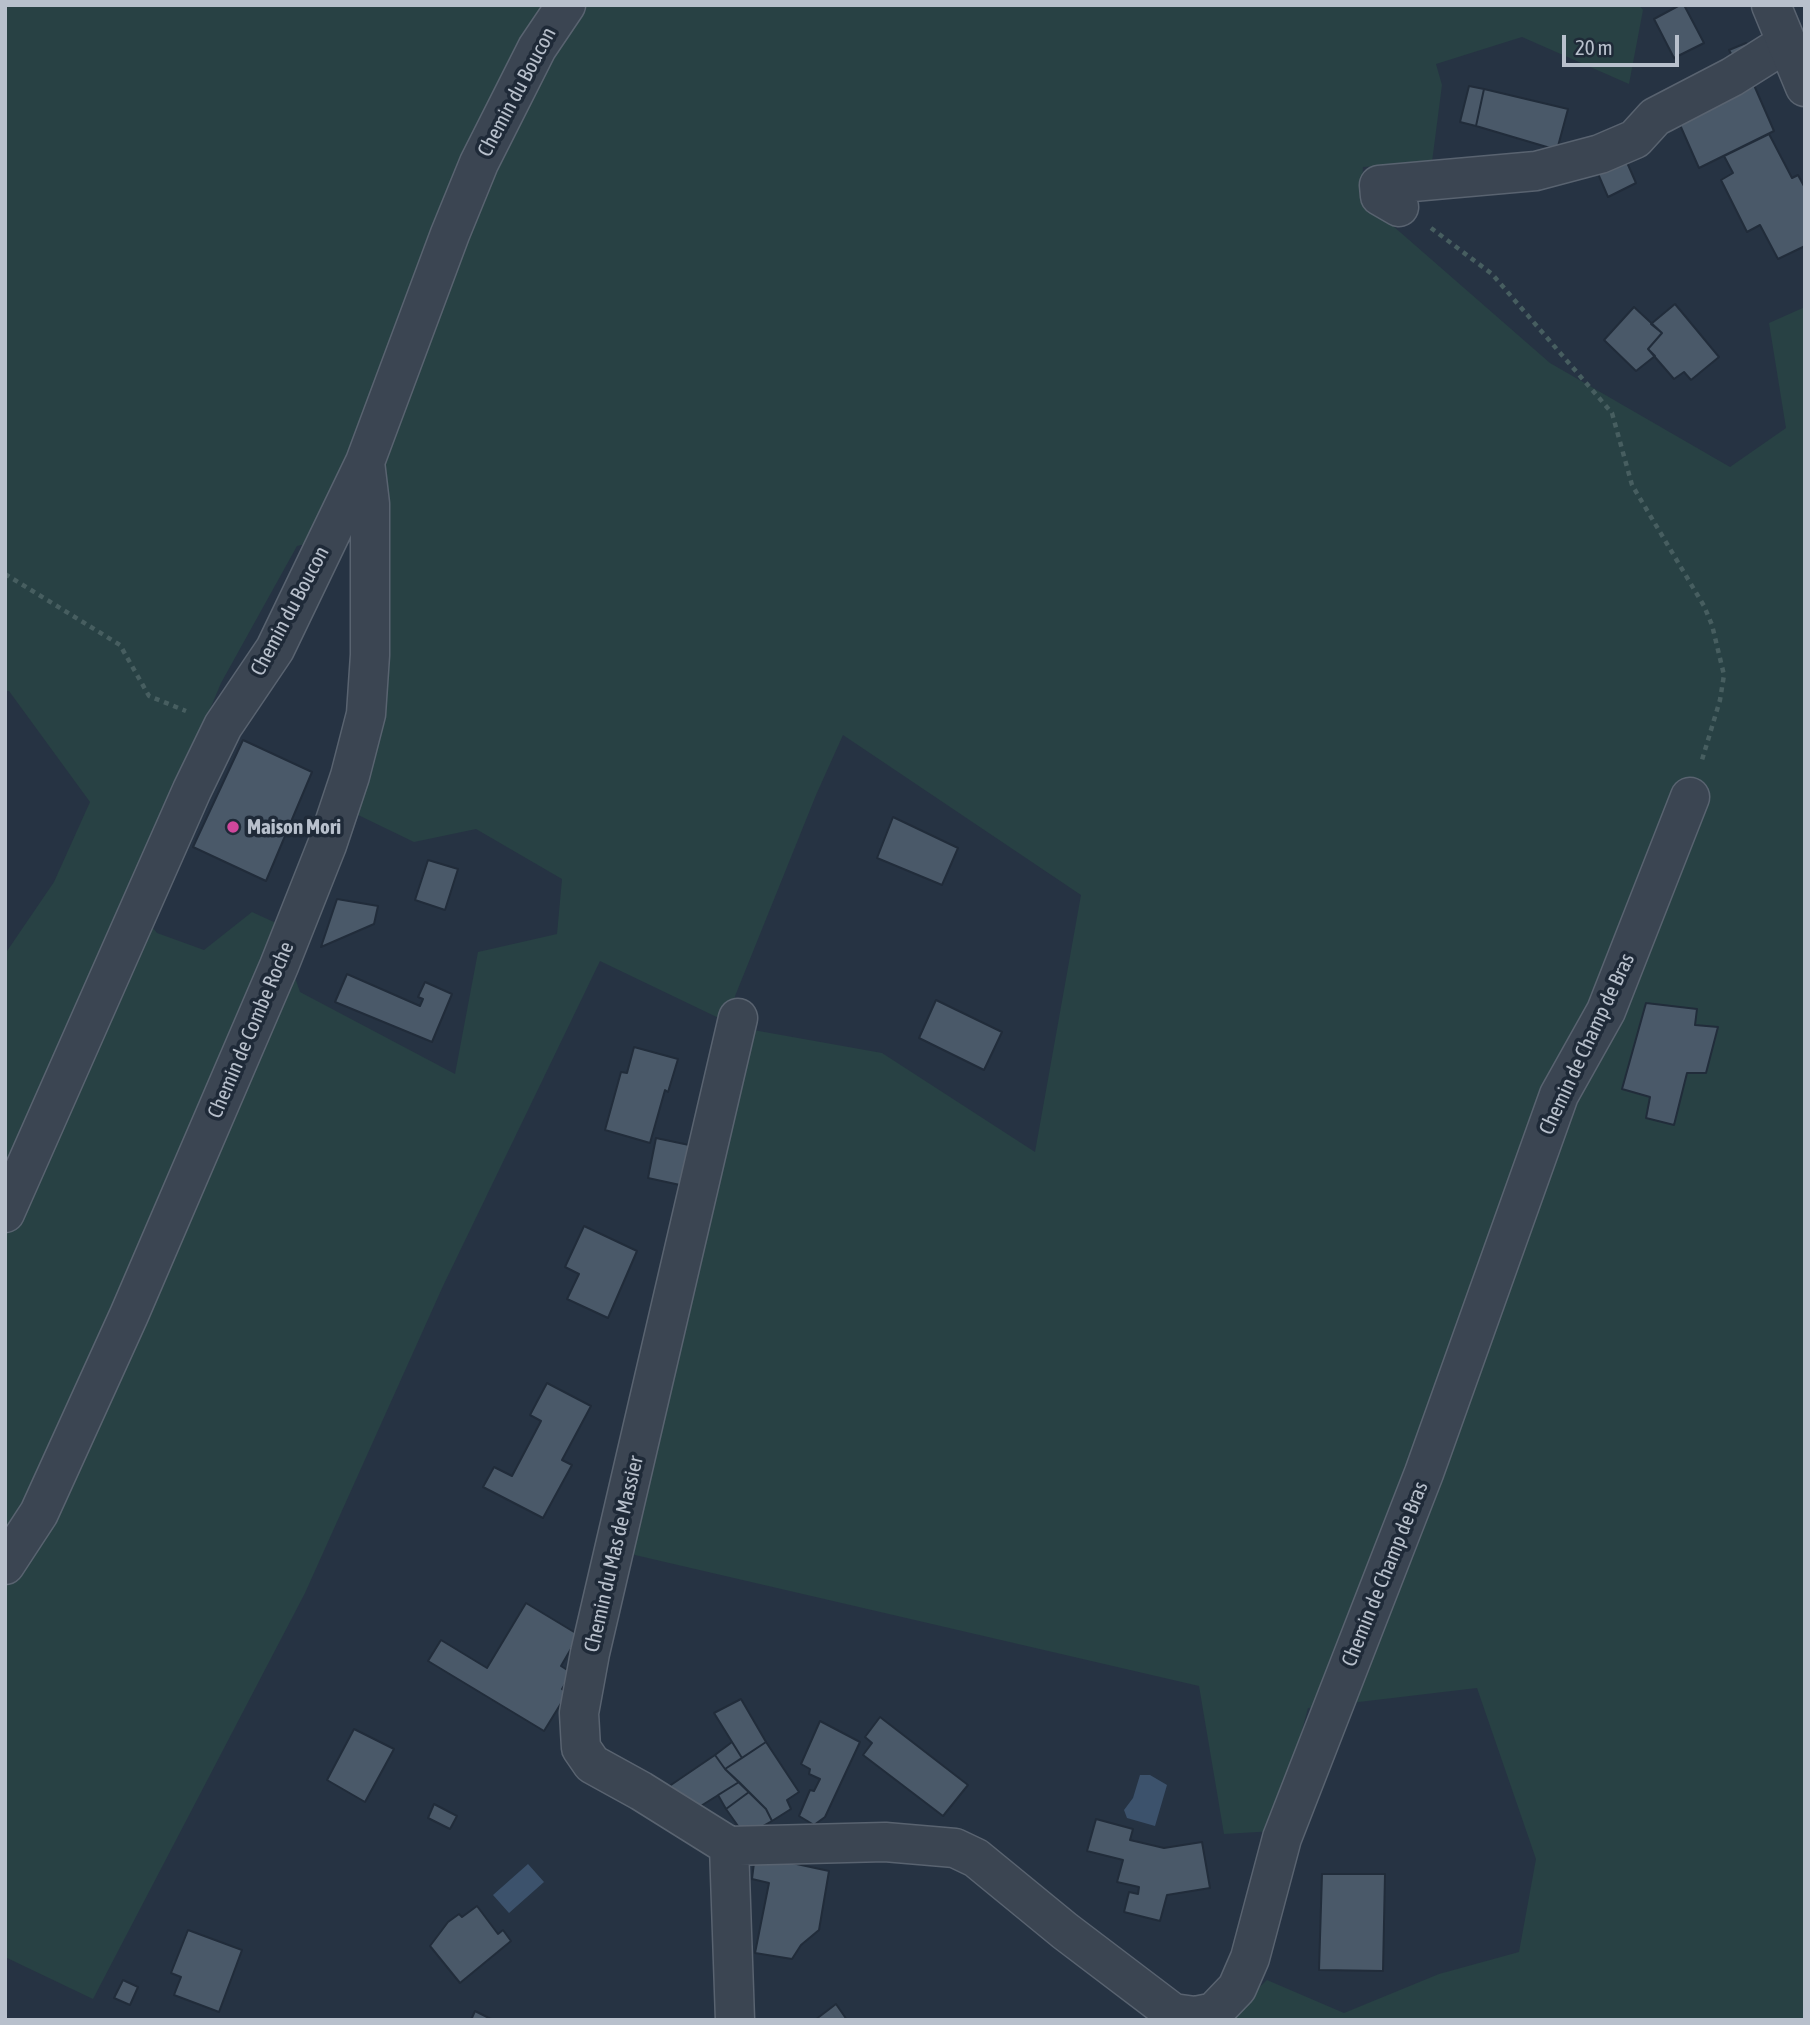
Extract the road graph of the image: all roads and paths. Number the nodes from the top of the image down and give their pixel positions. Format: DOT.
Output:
graph roads {
  1 [pos="566,5"];
  2 [pos="1771,5"];
  3 [pos="1786,43"];
  4 [pos="1805,87"];
  5 [pos="1399,208"];
  6 [pos="365,462"];
  7 [pos="5,574"];
  8 [pos="223,726"];
  9 [pos="1690,797"];
  10 [pos="738,1018"];
  11 [pos="5,1213"];
  12 [pos="5,1565"];
  13 [pos="729,1846"];
  14 [pos="735,2020"];
  1 -- 6 [label="street, Chemin du Boucon"];
  2 -- 3 [label="street"];
  3 -- 4 [label="street"];
  3 -- 5 [label="street"];
  5 -- 9 [label="path"];
  6 -- 8 [label="street, Chemin du Boucon"];
  6 -- 12 [label="street, Chemin de Combe Roche"];
  7 -- 8 [label="path"];
  8 -- 11 [label="street, Chemin du Boucon"];
  9 -- 13 [label="street, Chemin de Champ de Bras"];
  10 -- 13 [label="street, Chemin du Mas de Massier"];
  13 -- 14 [label="street"];
}
